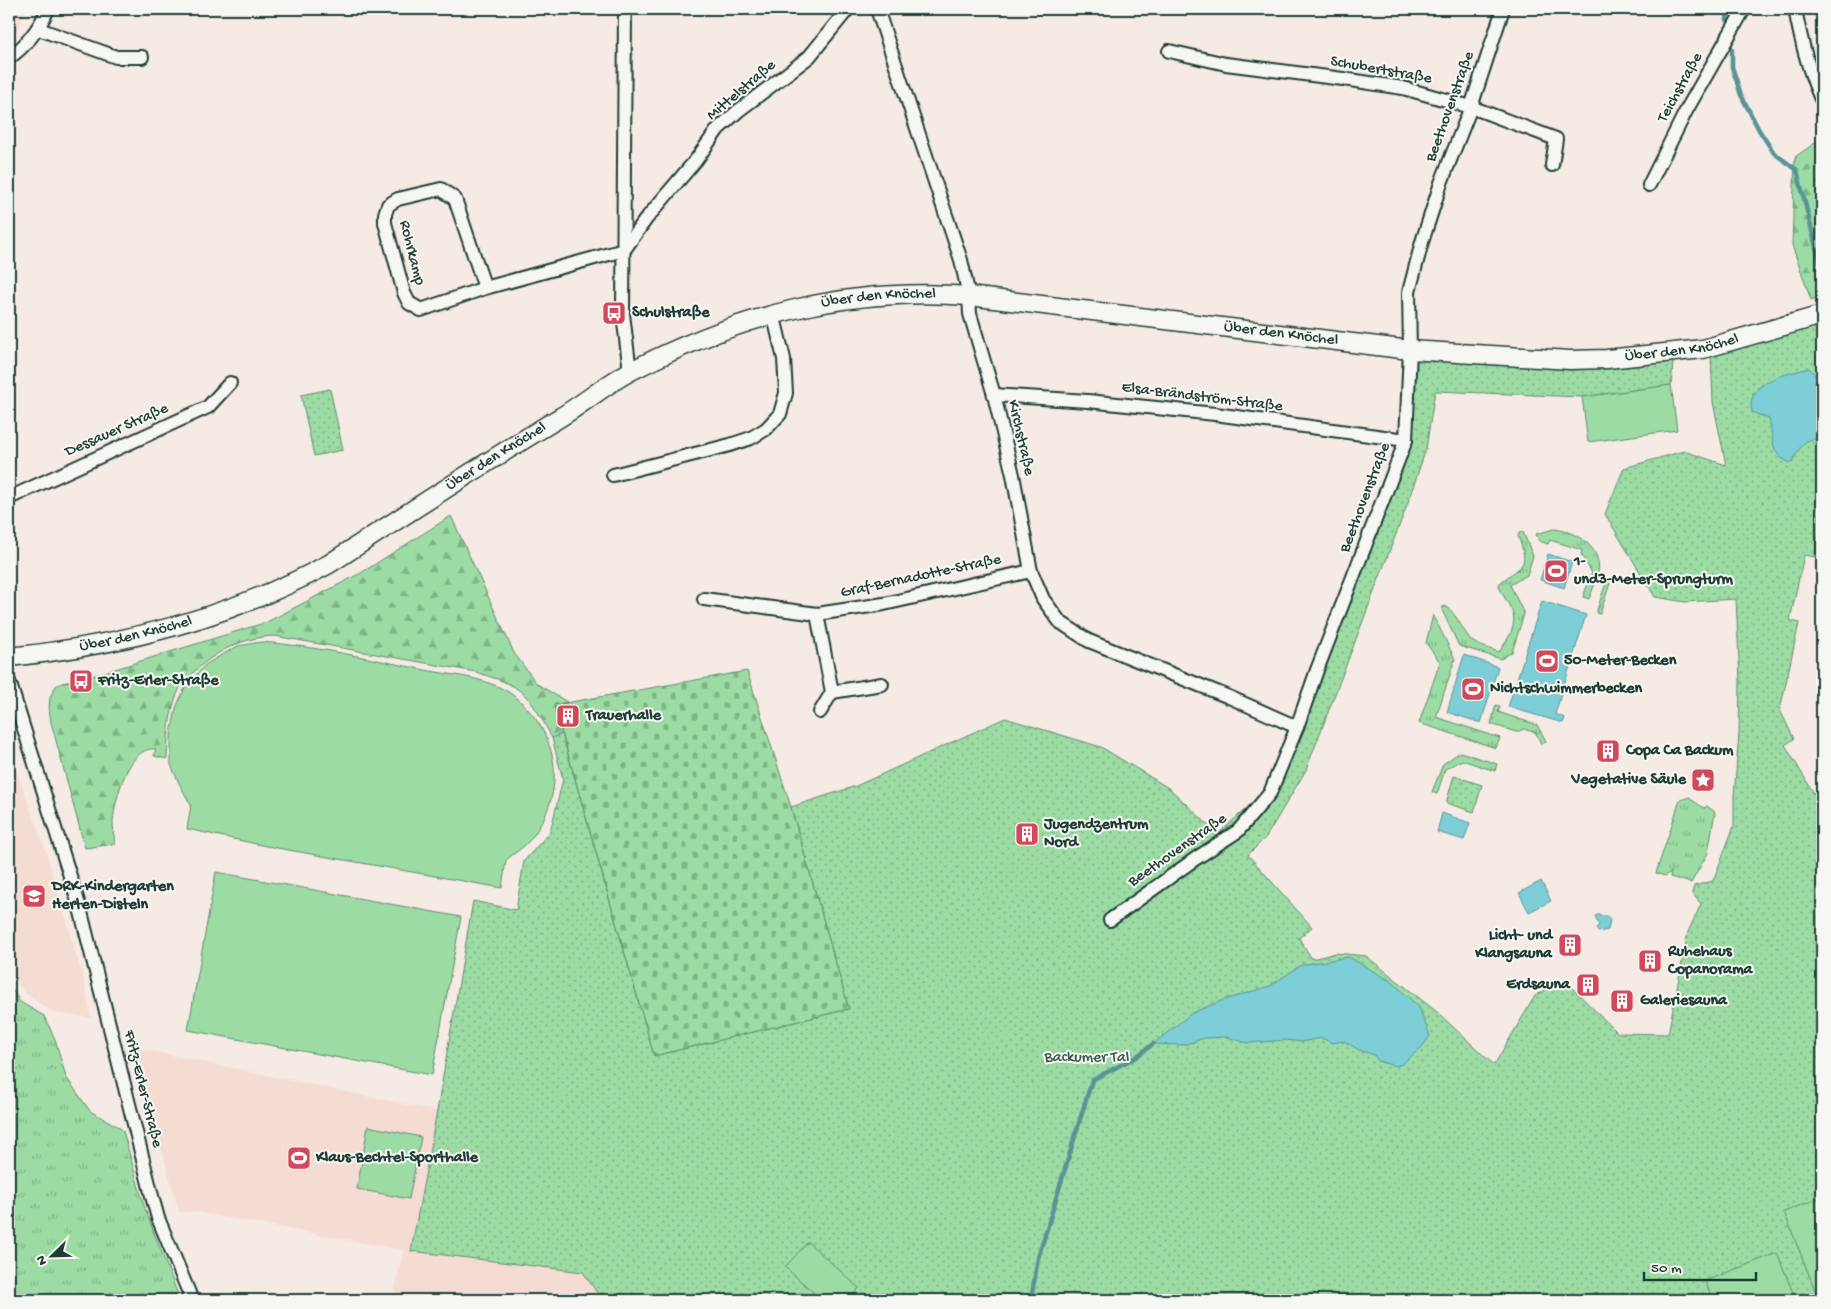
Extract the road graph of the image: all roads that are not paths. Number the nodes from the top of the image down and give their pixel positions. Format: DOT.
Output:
graph roads {
  1 [pos="48,9"];
  2 [pos="625,9"];
  3 [pos="848,9"];
  4 [pos="877,9"];
  5 [pos="1503,9"];
  6 [pos="1744,9"];
  7 [pos="1795,9"];
  8 [pos="39,29"];
  9 [pos="1169,50"];
  10 [pos="9,58"];
  11 [pos="142,58"];
  12 [pos="1822,101"];
  13 [pos="1471,107"];
  14 [pos="1552,165"];
  15 [pos="1649,185"];
  16 [pos="624,250"];
  17 [pos="485,288"];
  18 [pos="969,296"];
  19 [pos="773,313"];
  20 [pos="1822,315"];
  21 [pos="1410,350"];
  22 [pos="630,372"];
  23 [pos="230,383"];
  24 [pos="994,395"];
  25 [pos="1406,440"];
  26 [pos="613,476"];
  27 [pos="9,498"];
  28 [pos="1031,571"];
  29 [pos="704,599"];
  30 [pos="817,614"];
  31 [pos="9,657"];
  32 [pos="9,681"];
  33 [pos="882,684"];
  34 [pos="832,692"];
  35 [pos="820,712"];
  36 [pos="1297,727"];
  37 [pos="1110,920"];
  38 [pos="192,1300"];
  1 -- 8 [label="street"];
  2 -- 16 [label="street"];
  3 -- 16 [label="street, Mittelstraße"];
  4 -- 18 [label="street, Kirchstraße"];
  5 -- 13 [label="street, Beethovenstraße"];
  6 -- 15 [label="street, Teichstraße"];
  7 -- 12 [label="street"];
  8 -- 10 [label="street"];
  8 -- 11 [label="street"];
  9 -- 13 [label="street, Schubertstraße"];
  13 -- 14 [label="street, Schubertstraße"];
  13 -- 21 [label="street, Beethovenstraße"];
  16 -- 17 [label="street, Rohrkamp"];
  16 -- 22 [label="street"];
  17 -- 17 [label="street, Rohrkamp"];
  18 -- 19 [label="main road, Über den Knöchel"];
  18 -- 21 [label="main road, Über den Knöchel"];
  18 -- 24 [label="street, Kirchstraße"];
  19 -- 22 [label="main road, Über den Knöchel"];
  19 -- 26 [label="street"];
  20 -- 21 [label="main road, Über den Knöchel"];
  21 -- 25 [label="street, Beethovenstraße"];
  22 -- 31 [label="main road, Über den Knöchel"];
  23 -- 27 [label="street, Dessauer Straße"];
  24 -- 25 [label="street, Elsa-Brändström-Straße"];
  24 -- 28 [label="street, Kirchstraße"];
  25 -- 36 [label="street, Beethovenstraße"];
  28 -- 30 [label="street, Graf-Bernadotte-Straße"];
  28 -- 36 [label="street, Kirchstraße"];
  29 -- 30 [label="street, Graf-Bernadotte-Straße"];
  30 -- 34 [label="street"];
  32 -- 38 [label="street, Fritz-Erler-Straße"];
  33 -- 34 [label="street"];
  34 -- 35 [label="street"];
  36 -- 37 [label="street, Beethovenstraße"];
}
